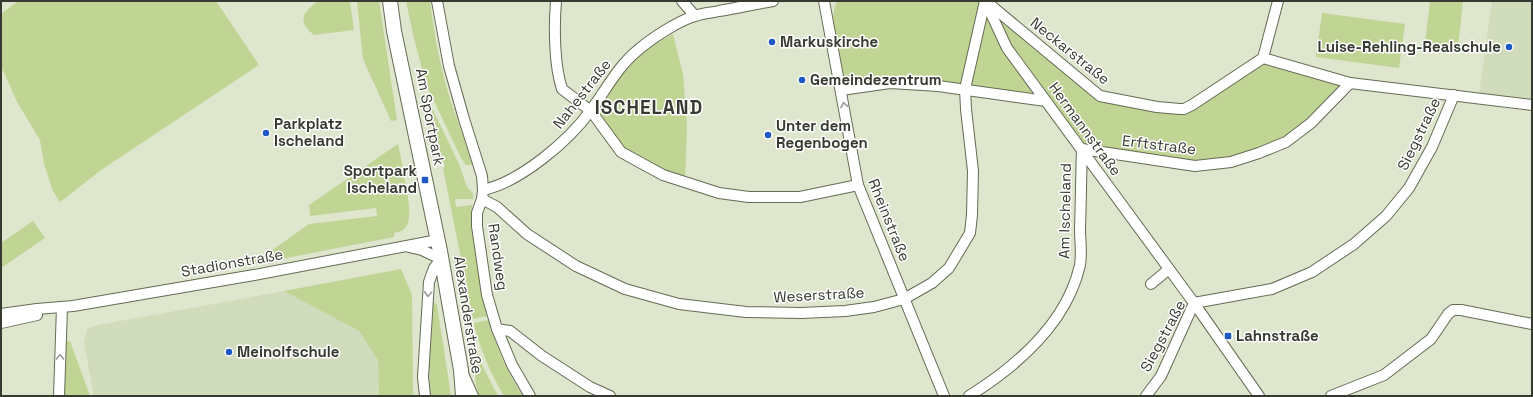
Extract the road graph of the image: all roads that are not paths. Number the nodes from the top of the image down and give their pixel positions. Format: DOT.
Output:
graph roads {
  1 [pos="390,1"];
  2 [pos="436,1"];
  3 [pos="556,1"];
  4 [pos="682,1"];
  5 [pos="773,1"];
  6 [pos="824,1"];
  7 [pos="986,1"];
  8 [pos="1278,1"];
  9 [pos="695,16"];
  10 [pos="1263,58"];
  11 [pos="1350,84"];
  12 [pos="965,89"];
  13 [pos="841,90"];
  14 [pos="1454,95"];
  15 [pos="1046,101"];
  16 [pos="1532,105"];
  17 [pos="591,111"];
  18 [pos="1082,149"];
  19 [pos="858,185"];
  20 [pos="483,194"];
  21 [pos="438,240"];
  22 [pos="406,246"];
  23 [pos="441,259"];
  24 [pos="1169,269"];
  25 [pos="1151,284"];
  26 [pos="904,299"];
  27 [pos="1194,303"];
  28 [pos="62,307"];
  29 [pos="1,314"];
  30 [pos="1,323"];
  31 [pos="1532,324"];
  32 [pos="497,329"];
  33 [pos="460,370"];
  34 [pos="60,396"];
  35 [pos="425,396"];
  36 [pos="463,396"];
  37 [pos="473,396"];
  38 [pos="530,396"];
  39 [pos="610,396"];
  40 [pos="944,396"];
  41 [pos="969,396"];
  42 [pos="1146,396"];
  43 [pos="1259,396"];
  44 [pos="1331,396"];
  1 -- 21 [label="main road, Am Sportpark"];
  2 -- 20 [label="street, Randweg"];
  3 -- 17 [label="street"];
  4 -- 9 [label="street"];
  5 -- 9 [label="street, Nahestraße"];
  6 -- 13 [label="street, Rheinstraße"];
  7 -- 10 [label="street, Neckarstraße"];
  7 -- 12 [label="street, Weserstraße"];
  7 -- 15 [label="street, Hermannstraße"];
  8 -- 10 [label="street"];
  9 -- 17 [label="street, Nahestraße"];
  10 -- 11 [label="street"];
  11 -- 14 [label="street"];
  11 -- 18 [label="street, Erftstraße"];
  12 -- 13 [label="street"];
  12 -- 15 [label="street"];
  12 -- 26 [label="street, Weserstraße"];
  19 -- 13 [label="street, Rheinstraße, one-way"];
  14 -- 16 [label="street"];
  14 -- 27 [label="street, Siegstraße"];
  15 -- 18 [label="street, Hermannstraße"];
  17 -- 19 [label="street"];
  17 -- 20 [label="street, Nahestraße"];
  18 -- 24 [label="street, Hermannstraße"];
  18 -- 41 [label="street, Am Ischeland"];
  19 -- 26 [label="street, Rheinstraße"];
  20 -- 26 [label="street, Weserstraße"];
  20 -- 32 [label="street, Randweg"];
  21 -- 22 [label="street, Stadionstraße"];
  21 -- 23 [label="main road, Alexanderstraße"];
  22 -- 23 [label="street, Stadionstraße"];
  22 -- 28 [label="street, Stadionstraße"];
  23 -- 33 [label="main road, Alexanderstraße"];
  23 -- 35 [label="street, one-way"];
  24 -- 25 [label="street"];
  24 -- 27 [label="street, Hermannstraße"];
  26 -- 40 [label="street, Rheinstraße"];
  27 -- 42 [label="street, Siegstraße"];
  27 -- 43 [label="street, Hermannstraße"];
  28 -- 29 [label="street, Stadionstraße"];
  28 -- 30 [label="street, Stadionstraße"];
  34 -- 28 [label="street, one-way"];
  31 -- 44 [label="street"];
  32 -- 38 [label="street, Randweg"];
  32 -- 39 [label="street"];
  33 -- 36 [label="main road, Alexanderstraße"];
  33 -- 37 [label="street"];
}
